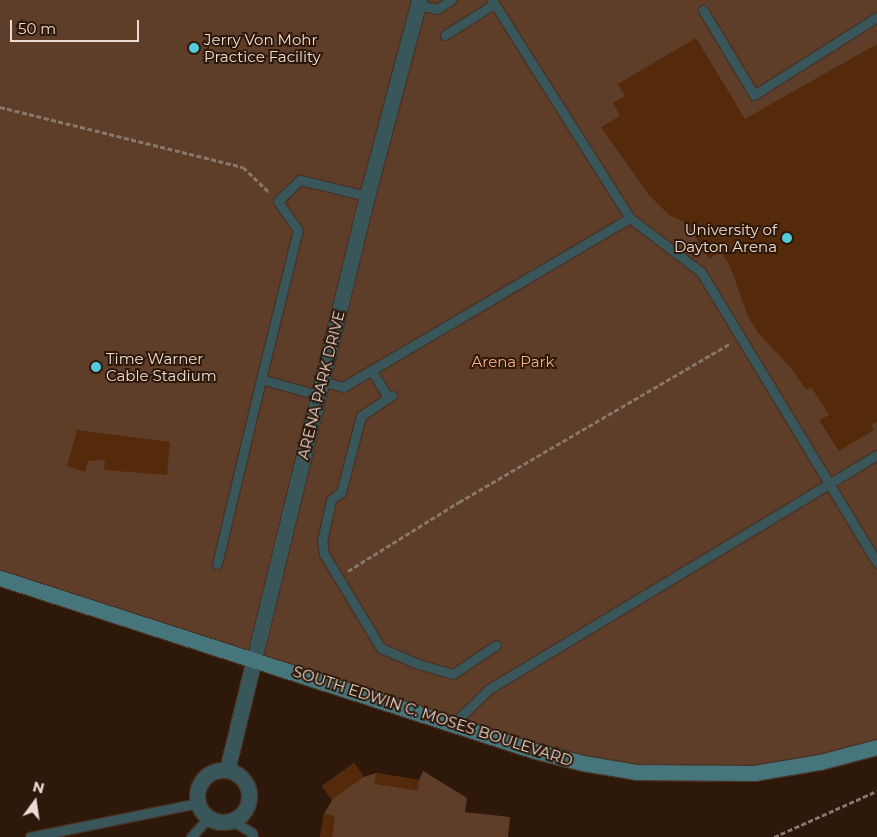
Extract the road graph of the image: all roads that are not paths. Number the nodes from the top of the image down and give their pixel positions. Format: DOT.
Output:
graph roads {
  1 [pos="451,0"];
  2 [pos="493,2"];
  3 [pos="418,3"];
  4 [pos="703,10"];
  5 [pos="877,17"];
  6 [pos="445,35"];
  7 [pos="367,196"];
  8 [pos="630,218"];
  9 [pos="372,370"];
  10 [pos="261,379"];
  11 [pos="320,388"];
  12 [pos="877,455"];
  13 [pos="829,484"];
  14 [pos="877,563"];
  15 [pos="217,564"];
  16 [pos="0,578"];
  17 [pos="496,645"];
  18 [pos="252,658"];
  19 [pos="454,724"];
  20 [pos="877,747"];
  21 [pos="227,770"];
  22 [pos="198,803"];
  23 [pos="208,818"];
  24 [pos="233,821"];
  25 [pos="30,837"];
  26 [pos="191,837"];
  27 [pos="253,837"];
  1 -- 3 [label="lane"];
  2 -- 6 [label="lane"];
  2 -- 8 [label="lane"];
  3 -- 7 [label="street, ARENA PARK DRIVE"];
  4 -- 5 [label="lane"];
  7 -- 10 [label="lane"];
  7 -- 11 [label="street, ARENA PARK DRIVE"];
  8 -- 9 [label="lane"];
  8 -- 13 [label="lane"];
  9 -- 11 [label="lane"];
  9 -- 17 [label="lane"];
  10 -- 11 [label="lane"];
  10 -- 15 [label="lane"];
  11 -- 18 [label="street, ARENA PARK DRIVE"];
  12 -- 13 [label="lane"];
  13 -- 14 [label="lane"];
  13 -- 19 [label="lane"];
  16 -- 18 [label="main road, SOUTH EDWIN C. MOSES BOULEVARD"];
  18 -- 19 [label="main road, SOUTH EDWIN C. MOSES BOULEVARD"];
  18 -- 21 [label="street, ARENA PARK DRIVE"];
  19 -- 20 [label="main road, SOUTH EDWIN C. MOSES BOULEVARD"];
  21 -- 22 [label="street"];
  21 -- 24 [label="street"];
  22 -- 23 [label="street"];
  22 -- 25 [label="lane"];
  23 -- 24 [label="street"];
  23 -- 26 [label="lane"];
  24 -- 27 [label="lane"];
}
